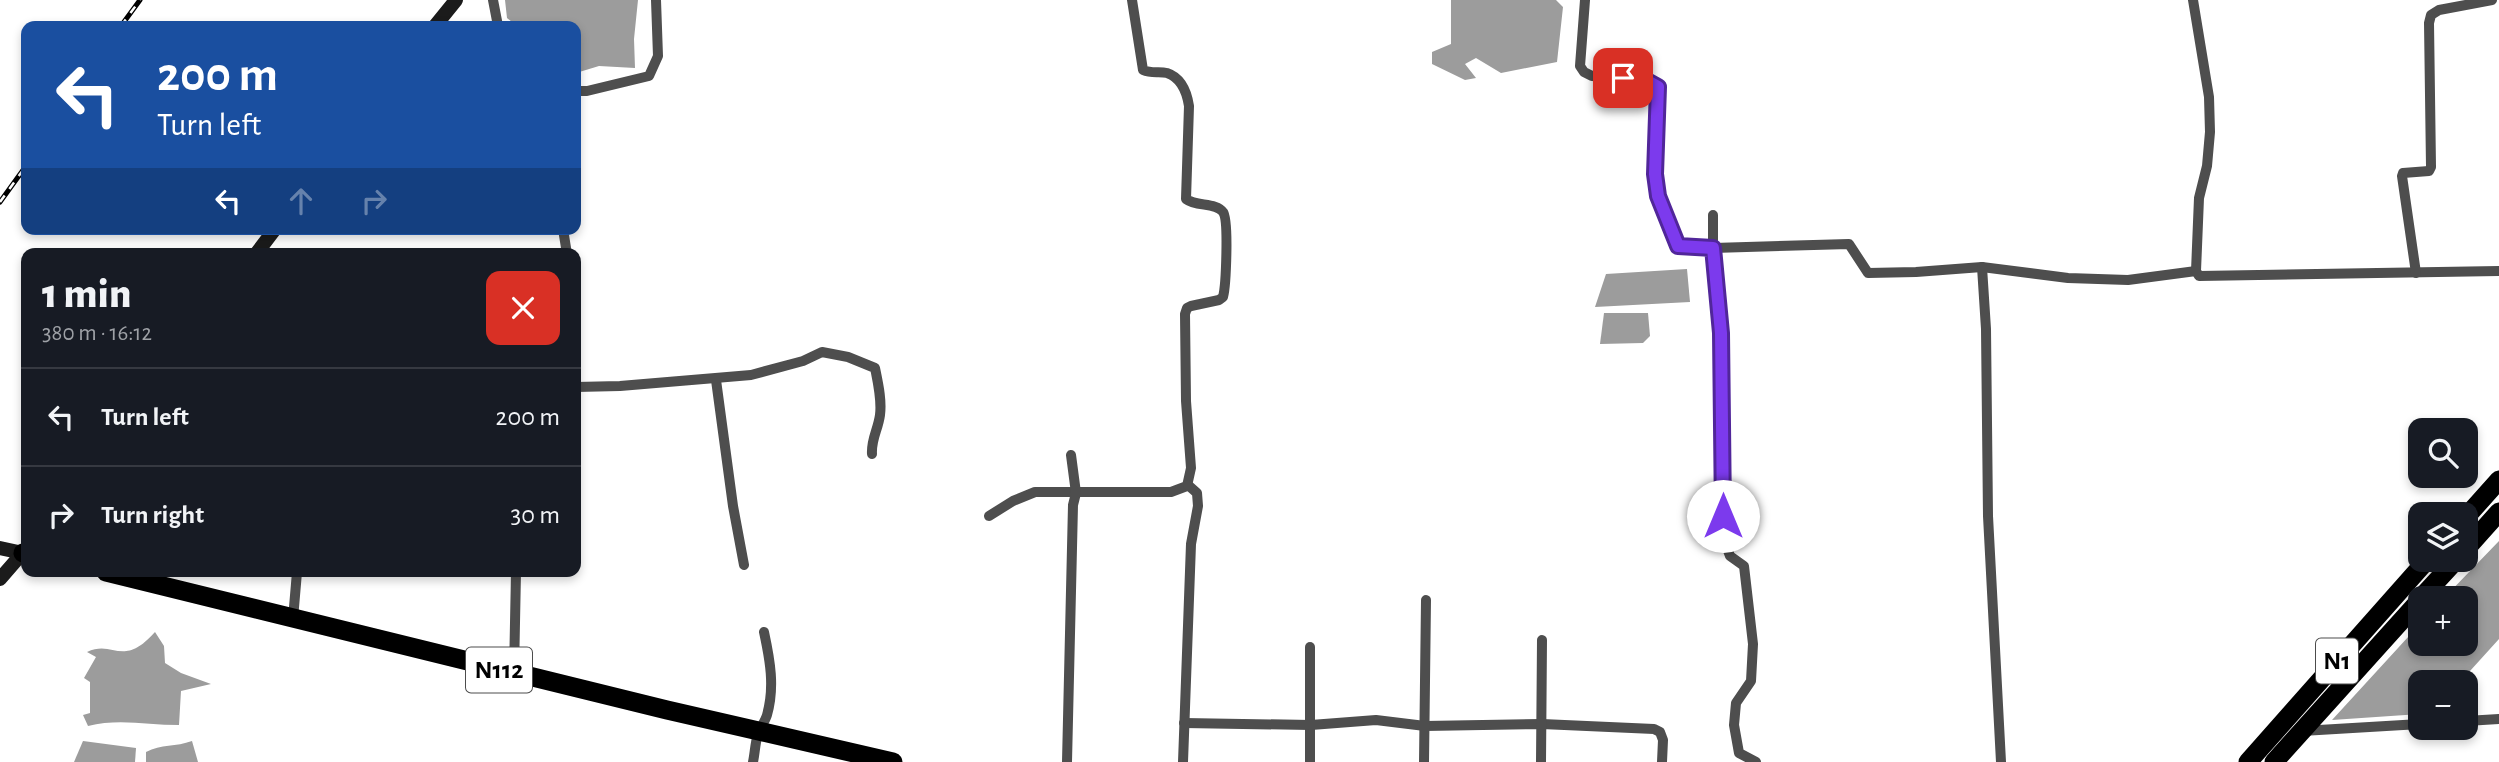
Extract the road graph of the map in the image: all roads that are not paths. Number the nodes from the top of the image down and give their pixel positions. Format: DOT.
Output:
graph roads {
  1 [pos="456,0"];
  2 [pos="493,0"];
  3 [pos="656,0"];
  4 [pos="1132,0"];
  5 [pos="1585,0"];
  6 [pos="2193,0"];
  7 [pos="2492,0"];
  8 [pos="439,21"];
  9 [pos="497,21"];
  10 [pos="581,91"];
  11 [pos="1713,215"];
  12 [pos="1713,248"];
  13 [pos="1982,267"];
  14 [pos="2196,271"];
  15 [pos="2499,271"];
  16 [pos="2416,272"];
  17 [pos="716,380"];
  18 [pos="581,387"];
  19 [pos="872,454"];
  20 [pos="1071,454"];
  21 [pos="2499,480"];
  22 [pos="1188,485"];
  23 [pos="1076,493"];
  24 [pos="2478,504"];
  25 [pos="2499,512"];
  26 [pos="989,516"];
  27 [pos="2478,536"];
  28 [pos="0,548"];
  29 [pos="21,551"];
  30 [pos="21,556"];
  31 [pos="744,565"];
  32 [pos="2416,572"];
  33 [pos="2445,572"];
  34 [pos="126,577"];
  35 [pos="297,577"];
  36 [pos="516,577"];
  37 [pos="0,579"];
  38 [pos="2433,586"];
  39 [pos="1426,600"];
  40 [pos="2408,613"];
  41 [pos="293,619"];
  42 [pos="764,632"];
  43 [pos="1542,640"];
  44 [pos="1310,647"];
  45 [pos="514,673"];
  46 [pos="2499,719"];
  47 [pos="2478,720"];
  48 [pos="1184,723"];
  49 [pos="1542,724"];
  50 [pos="1311,725"];
  51 [pos="2408,725"];
  52 [pos="1425,726"];
  53 [pos="2302,731"];
  54 [pos="758,732"];
  55 [pos="753,762"];
  56 [pos="892,762"];
  57 [pos="1067,762"];
  58 [pos="1183,762"];
  59 [pos="1310,762"];
  60 [pos="1424,762"];
  61 [pos="1541,762"];
  62 [pos="1662,762"];
  63 [pos="1756,762"];
  64 [pos="2001,762"];
  65 [pos="2248,762"];
  66 [pos="2274,762"];
  1 -- 8 [label="main road"];
  2 -- 9 [label="street"];
  3 -- 10 [label="street"];
  4 -- 22 [label="street"];
  5 -- 12 [label="street"];
  6 -- 14 [label="street"];
  7 -- 16 [label="street"];
  11 -- 12 [label="street"];
  12 -- 13 [label="street"];
  12 -- 63 [label="street"];
  13 -- 14 [label="street"];
  13 -- 64 [label="street"];
  14 -- 16 [label="street"];
  15 -- 16 [label="street"];
  17 -- 18 [label="street"];
  17 -- 19 [label="street"];
  17 -- 31 [label="street"];
  20 -- 23 [label="street"];
  21 -- 24 [label="highway"];
  22 -- 23 [label="street"];
  22 -- 48 [label="street"];
  23 -- 26 [label="street"];
  23 -- 57 [label="street"];
  25 -- 27 [label="highway"];
  28 -- 29 [label="main road"];
  30 -- 37 [label="main road"];
  32 -- 65 [label="highway, N1"];
  33 -- 38 [label="highway, N1"];
  34 -- 41 [label="highway, N112"];
  35 -- 41 [label="street"];
  36 -- 45 [label="street"];
  39 -- 52 [label="street"];
  40 -- 53 [label="highway, N1"];
  41 -- 45 [label="highway, N112"];
  42 -- 54 [label="street"];
  43 -- 49 [label="street"];
  44 -- 50 [label="street"];
  45 -- 54 [label="highway, N112"];
  46 -- 47 [label="street"];
  48 -- 50 [label="street"];
  48 -- 58 [label="street"];
  49 -- 52 [label="street"];
  49 -- 61 [label="street"];
  49 -- 62 [label="street"];
  50 -- 52 [label="street"];
  50 -- 59 [label="street"];
  51 -- 53 [label="street"];
  52 -- 60 [label="street"];
  53 -- 66 [label="highway, N1"];
  54 -- 55 [label="street"];
  54 -- 56 [label="highway, N112"];
}
